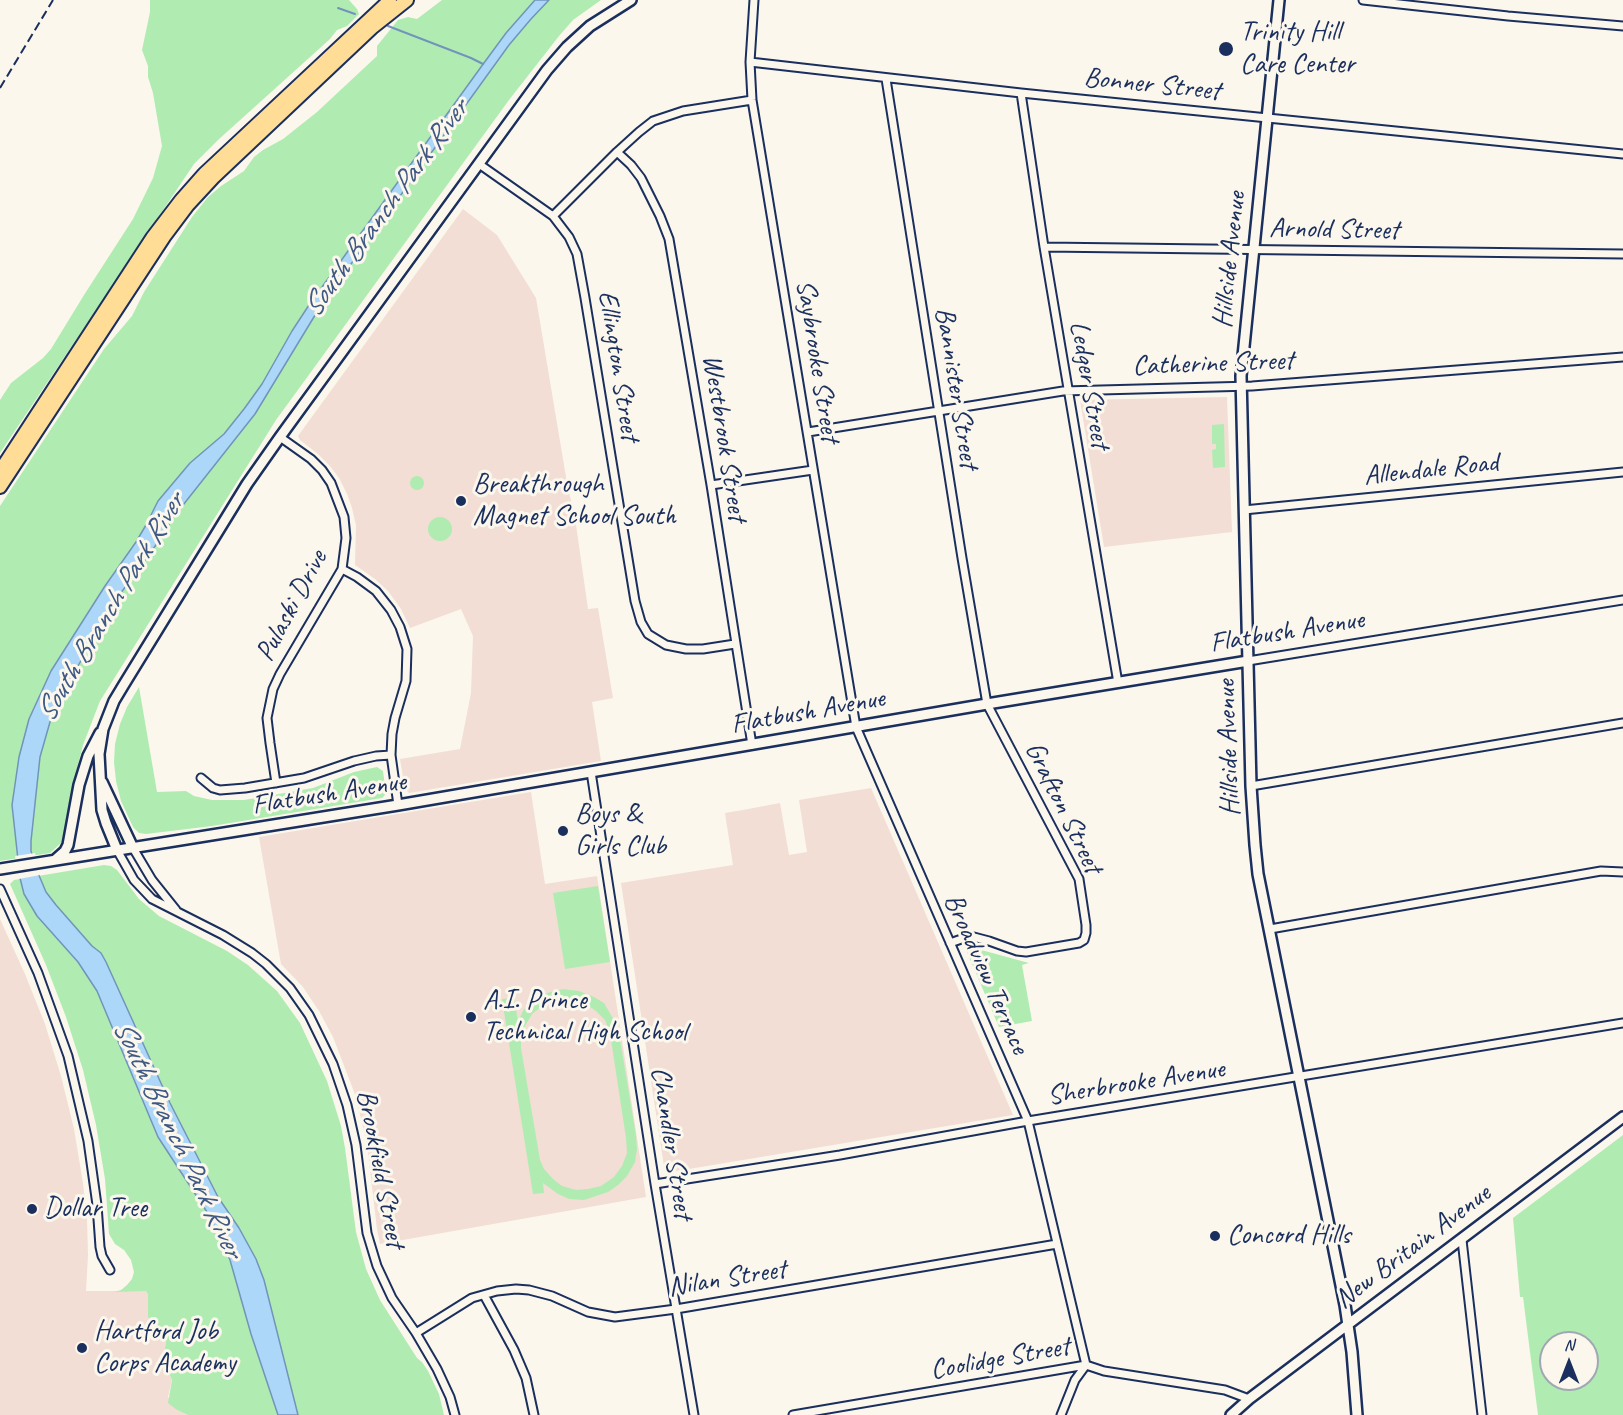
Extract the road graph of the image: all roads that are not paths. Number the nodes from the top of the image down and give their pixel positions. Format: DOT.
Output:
graph roads {
  1 [pos="390,0"];
  2 [pos="407,0"];
  3 [pos="631,0"];
  4 [pos="754,0"];
  5 [pos="1279,0"];
  6 [pos="1363,0"];
  7 [pos="1623,26"];
  8 [pos="750,62"];
  9 [pos="886,79"];
  10 [pos="1021,93"];
  11 [pos="752,100"];
  12 [pos="1267,118"];
  13 [pos="617,152"];
  14 [pos="1623,154"];
  15 [pos="479,164"];
  16 [pos="553,216"];
  17 [pos="1044,247"];
  18 [pos="1253,250"];
  19 [pos="1623,254"];
  20 [pos="1623,357"];
  21 [pos="1241,386"];
  22 [pos="1068,391"];
  23 [pos="938,411"];
  24 [pos="808,432"];
  25 [pos="280,437"];
  26 [pos="813,470"];
  27 [pos="0,471"];
  28 [pos="1623,472"];
  29 [pos="711,485"];
  30 [pos="0,487"];
  31 [pos="1244,510"];
  32 [pos="342,569"];
  33 [pos="1623,600"];
  34 [pos="735,644"];
  35 [pos="1248,662"];
  36 [pos="1118,683"];
  37 [pos="987,704"];
  38 [pos="1623,723"];
  39 [pos="856,727"];
  40 [pos="103,729"];
  41 [pos="752,745"];
  42 [pos="391,755"];
  43 [pos="591,772"];
  44 [pos="100,778"];
  45 [pos="201,778"];
  46 [pos="276,783"];
  47 [pos="1251,786"];
  48 [pos="398,805"];
  49 [pos="133,848"];
  50 [pos="117,850"];
  51 [pos="54,860"];
  52 [pos="0,869"];
  53 [pos="1623,872"];
  54 [pos="0,889"];
  55 [pos="178,912"];
  56 [pos="1270,929"];
  57 [pos="950,943"];
  58 [pos="1623,1023"];
  59 [pos="1300,1077"];
  60 [pos="1623,1118"];
  61 [pos="1028,1121"];
  62 [pos="656,1184"];
  63 [pos="1462,1240"];
  64 [pos="1057,1244"];
  65 [pos="110,1270"];
  66 [pos="484,1295"];
  67 [pos="676,1309"];
  68 [pos="1348,1324"];
  69 [pos="416,1332"];
  70 [pos="1086,1365"];
  71 [pos="1249,1399"];
  72 [pos="455,1415"];
  73 [pos="534,1415"];
  74 [pos="694,1415"];
  75 [pos="793,1415"];
  76 [pos="1060,1415"];
  77 [pos="1231,1415"];
  78 [pos="1358,1415"];
  79 [pos="1482,1415"];
  1 -- 27 [label="highway"];
  2 -- 30 [label="highway"];
  3 -- 15 [label="street, Brookfield Street"];
  4 -- 8 [label="street, Saybrooke Street"];
  5 -- 12 [label="street, Hillside Avenue"];
  6 -- 7 [label="street"];
  8 -- 9 [label="street, Bonner Street"];
  8 -- 11 [label="street, Saybrooke Street"];
  9 -- 10 [label="street, Bonner Street"];
  9 -- 23 [label="street, Bannister Street"];
  10 -- 12 [label="street, Bonner Street"];
  10 -- 17 [label="street, Ledger Street"];
  11 -- 13 [label="street"];
  11 -- 24 [label="street, Saybrooke Street"];
  12 -- 14 [label="street, Bonner Street"];
  12 -- 18 [label="street, Hillside Avenue"];
  13 -- 16 [label="street"];
  13 -- 29 [label="street, Westbrook Street"];
  15 -- 16 [label="street, Ellington Street"];
  15 -- 25 [label="street, Brookfield Street"];
  16 -- 34 [label="street, Ellington Street"];
  17 -- 18 [label="street, Arnold Street"];
  17 -- 22 [label="street, Ledger Street"];
  18 -- 19 [label="street, Arnold Street"];
  18 -- 21 [label="street, Hillside Avenue"];
  20 -- 21 [label="street, Catherine Street"];
  21 -- 22 [label="street, Catherine Street"];
  21 -- 31 [label="street, Hillside Avenue"];
  22 -- 23 [label="street, Catherine Street"];
  22 -- 36 [label="street, Ledger Street"];
  23 -- 24 [label="street, Catherine Street"];
  23 -- 37 [label="street, Bannister Street"];
  24 -- 26 [label="street, Saybrooke Street"];
  25 -- 32 [label="street, Pulaski Drive"];
  25 -- 40 [label="street, Brookfield Street"];
  26 -- 29 [label="street"];
  26 -- 39 [label="street, Saybrooke Street"];
  28 -- 31 [label="street, Allendale Road"];
  29 -- 34 [label="street, Westbrook Street"];
  31 -- 35 [label="street, Hillside Avenue"];
  32 -- 42 [label="street"];
  32 -- 46 [label="street, Pulaski Drive"];
  33 -- 35 [label="street, Flatbush Avenue"];
  34 -- 41 [label="street, Westbrook Street"];
  35 -- 36 [label="street, Flatbush Avenue"];
  35 -- 47 [label="street, Hillside Avenue"];
  36 -- 37 [label="street, Flatbush Avenue"];
  37 -- 39 [label="street, Flatbush Avenue"];
  37 -- 57 [label="street, Grafton Street"];
  38 -- 47 [label="street"];
  39 -- 41 [label="street, Flatbush Avenue"];
  39 -- 57 [label="street, Broadview Terrace"];
  40 -- 44 [label="street, Brookfield Street"];
  40 -- 51 [label="street"];
  41 -- 43 [label="street, Flatbush Avenue"];
  42 -- 46 [label="street"];
  42 -- 48 [label="street"];
  43 -- 48 [label="street, Flatbush Avenue"];
  43 -- 62 [label="street, Chandler Street"];
  44 -- 49 [label="street, Brookfield Street"];
  44 -- 50 [label="street, Brookfield Street"];
  45 -- 46 [label="street"];
  47 -- 56 [label="street, Hillside Avenue"];
  48 -- 49 [label="street, Flatbush Avenue"];
  49 -- 50 [label="street, Flatbush Avenue"];
  49 -- 55 [label="street, Brookfield Street"];
  50 -- 51 [label="street, Flatbush Avenue"];
  50 -- 55 [label="street, Brookfield Street"];
  51 -- 52 [label="street, Flatbush Avenue"];
  53 -- 56 [label="street"];
  54 -- 65 [label="street"];
  55 -- 69 [label="street, Brookfield Street"];
  56 -- 59 [label="street, Hillside Avenue"];
  57 -- 61 [label="street, Broadview Terrace"];
  58 -- 59 [label="street, Sherbrooke Avenue"];
  59 -- 61 [label="street, Sherbrooke Avenue"];
  59 -- 68 [label="street, Hillside Avenue"];
  60 -- 63 [label="street, New Britain Avenue"];
  61 -- 62 [label="street, Sherbrooke Avenue"];
  61 -- 64 [label="street, Broadview Terrace"];
  62 -- 67 [label="street, Chandler Street"];
  63 -- 68 [label="street, New Britain Avenue"];
  63 -- 79 [label="street"];
  64 -- 67 [label="street, Nilan Street"];
  64 -- 70 [label="street, Broadview Terrace"];
  66 -- 67 [label="street, Nilan Street"];
  66 -- 69 [label="street, Nilan Street"];
  66 -- 73 [label="street"];
  67 -- 74 [label="street, Chandler Street"];
  68 -- 71 [label="street, New Britain Avenue"];
  68 -- 78 [label="street, Hillside Avenue"];
  69 -- 72 [label="street, Brookfield Street"];
  70 -- 71 [label="street, Coolidge Street"];
  70 -- 75 [label="street, Coolidge Street"];
  70 -- 76 [label="street"];
  71 -- 77 [label="street, New Britain Avenue"];
}
